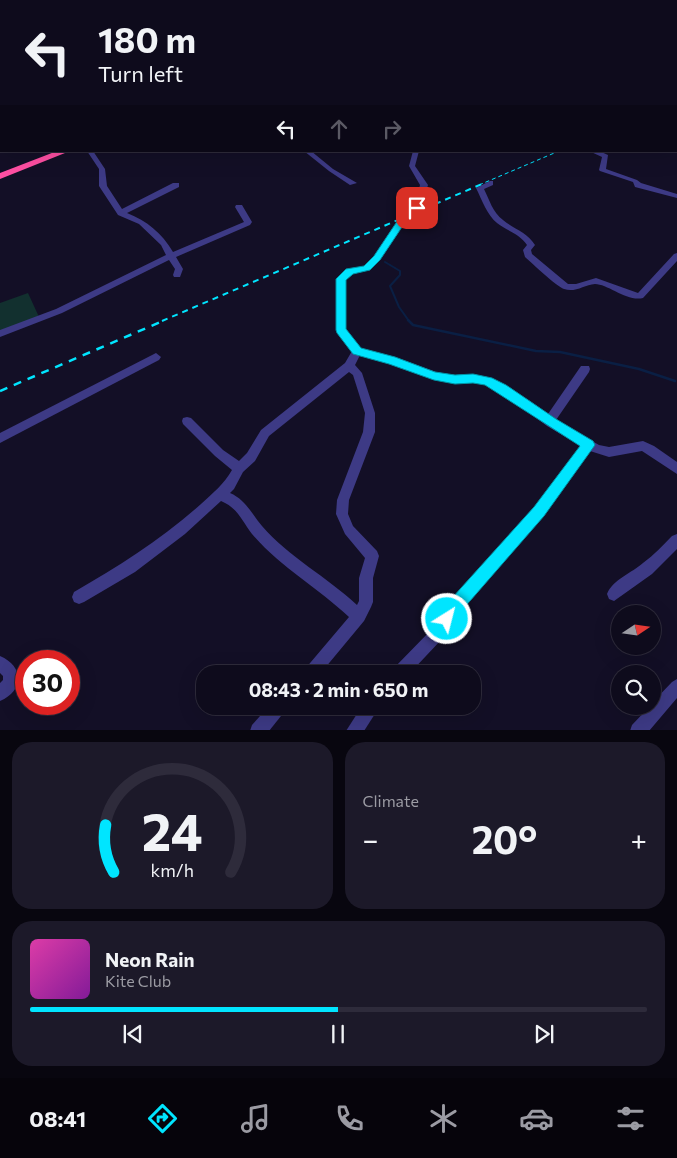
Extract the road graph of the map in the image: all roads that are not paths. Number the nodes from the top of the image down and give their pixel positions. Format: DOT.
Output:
graph roads {
  1 [pos="63,152"];
  2 [pos="91,152"];
  3 [pos="308,152"];
  4 [pos="416,152"];
  5 [pos="595,152"];
  6 [pos="0,176"];
  7 [pos="353,183"];
  8 [pos="490,183"];
  9 [pos="176,185"];
  10 [pos="677,196"];
  11 [pos="239,207"];
  12 [pos="121,213"];
  13 [pos="171,256"];
  14 [pos="677,256"];
  15 [pos="178,275"];
  16 [pos="0,334"];
  17 [pos="357,351"];
  18 [pos="156,357"];
  19 [pos="350,366"];
  20 [pos="584,369"];
  21 [pos="187,421"];
  22 [pos="549,421"];
  23 [pos="0,438"];
  24 [pos="588,445"];
  25 [pos="239,468"];
  26 [pos="677,469"];
  27 [pos="221,495"];
  28 [pos="677,540"];
  29 [pos="614,594"];
  30 [pos="79,597"];
  31 [pos="359,616"];
  32 [pos="0,662"];
  33 [pos="318,665"];
  34 [pos="407,665"];
  35 [pos="677,687"];
  36 [pos="0,693"];
  37 [pos="272,715"];
  38 [pos="365,715"];
  39 [pos="258,730"];
  40 [pos="354,730"];
  41 [pos="638,730"];
  1 -- 6 [label="highway"];
  2 -- 12 [label="street"];
  3 -- 7 [label="street"];
  4 -- 17 [label="street"];
  5 -- 10 [label="street"];
  8 -- 14 [label="street"];
  9 -- 12 [label="street"];
  11 -- 13 [label="street"];
  12 -- 13 [label="street"];
  13 -- 15 [label="street"];
  13 -- 16 [label="street"];
  17 -- 19 [label="street"];
  17 -- 22 [label="street"];
  18 -- 23 [label="street"];
  19 -- 25 [label="street"];
  19 -- 31 [label="street"];
  20 -- 22 [label="street"];
  21 -- 25 [label="street"];
  22 -- 24 [label="street"];
  24 -- 26 [label="street"];
  24 -- 34 [label="street"];
  25 -- 27 [label="street"];
  27 -- 30 [label="street"];
  27 -- 31 [label="street"];
  28 -- 29 [label="street"];
  31 -- 33 [label="street"];
  32 -- 36 [label="street"];
  35 -- 41 [label="street"];
  37 -- 39 [label="street"];
  38 -- 40 [label="street"];
}
